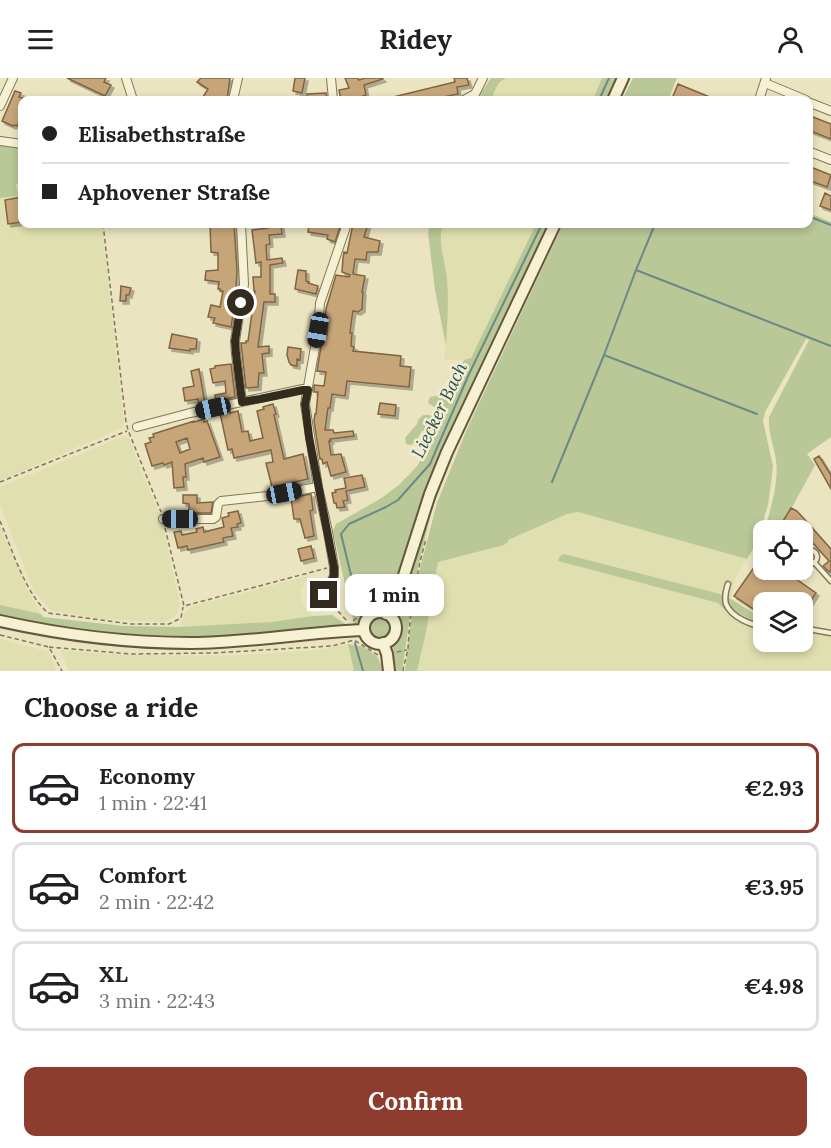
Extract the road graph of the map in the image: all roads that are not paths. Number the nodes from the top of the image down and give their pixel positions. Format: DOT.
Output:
graph roads {
  1 [pos="13,78"];
  2 [pos="126,78"];
  3 [pos="238,78"];
  4 [pos="331,78"];
  5 [pos="483,78"];
  6 [pos="623,78"];
  7 [pos="766,81"];
  8 [pos="131,96"];
  9 [pos="234,96"];
  10 [pos="333,96"];
  11 [pos="471,96"];
  12 [pos="615,96"];
  13 [pos="760,96"];
  14 [pos="797,96"];
  15 [pos="813,104"];
  16 [pos="0,106"];
  17 [pos="831,111"];
  18 [pos="0,141"];
  19 [pos="18,143"];
  20 [pos="813,153"];
  21 [pos="831,160"];
  22 [pos="241,228"];
  23 [pos="346,228"];
  24 [pos="553,228"];
  25 [pos="308,390"];
  26 [pos="242,402"];
  27 [pos="138,427"];
  28 [pos="318,487"];
  29 [pos="163,519"];
  30 [pos="814,562"];
  31 [pos="831,581"];
  32 [pos="728,584"];
  33 [pos="324,595"];
  34 [pos="390,609"];
  35 [pos="0,621"];
  36 [pos="753,625"];
  37 [pos="364,630"];
  38 [pos="813,630"];
  39 [pos="831,633"];
  40 [pos="383,643"];
  41 [pos="389,671"];
  1 -- 16 [label="street"];
  2 -- 8 [label="street"];
  3 -- 9 [label="street"];
  4 -- 10 [label="street"];
  5 -- 11 [label="street"];
  6 -- 12 [label="main road"];
  7 -- 13 [label="street"];
  7 -- 14 [label="street"];
  15 -- 17 [label="street"];
  18 -- 19 [label="street"];
  20 -- 21 [label="street"];
  22 -- 26 [label="street"];
  23 -- 25 [label="street"];
  24 -- 34 [label="main road"];
  25 -- 26 [label="street"];
  25 -- 28 [label="street"];
  26 -- 27 [label="street"];
  28 -- 29 [label="street"];
  28 -- 33 [label="street"];
  30 -- 31 [label="lane"];
  32 -- 36 [label="lane"];
  34 -- 37 [label="main road"];
  34 -- 40 [label="main road"];
  35 -- 37 [label="main road"];
  37 -- 40 [label="main road"];
  38 -- 39 [label="lane"];
  40 -- 41 [label="main road"];
}
